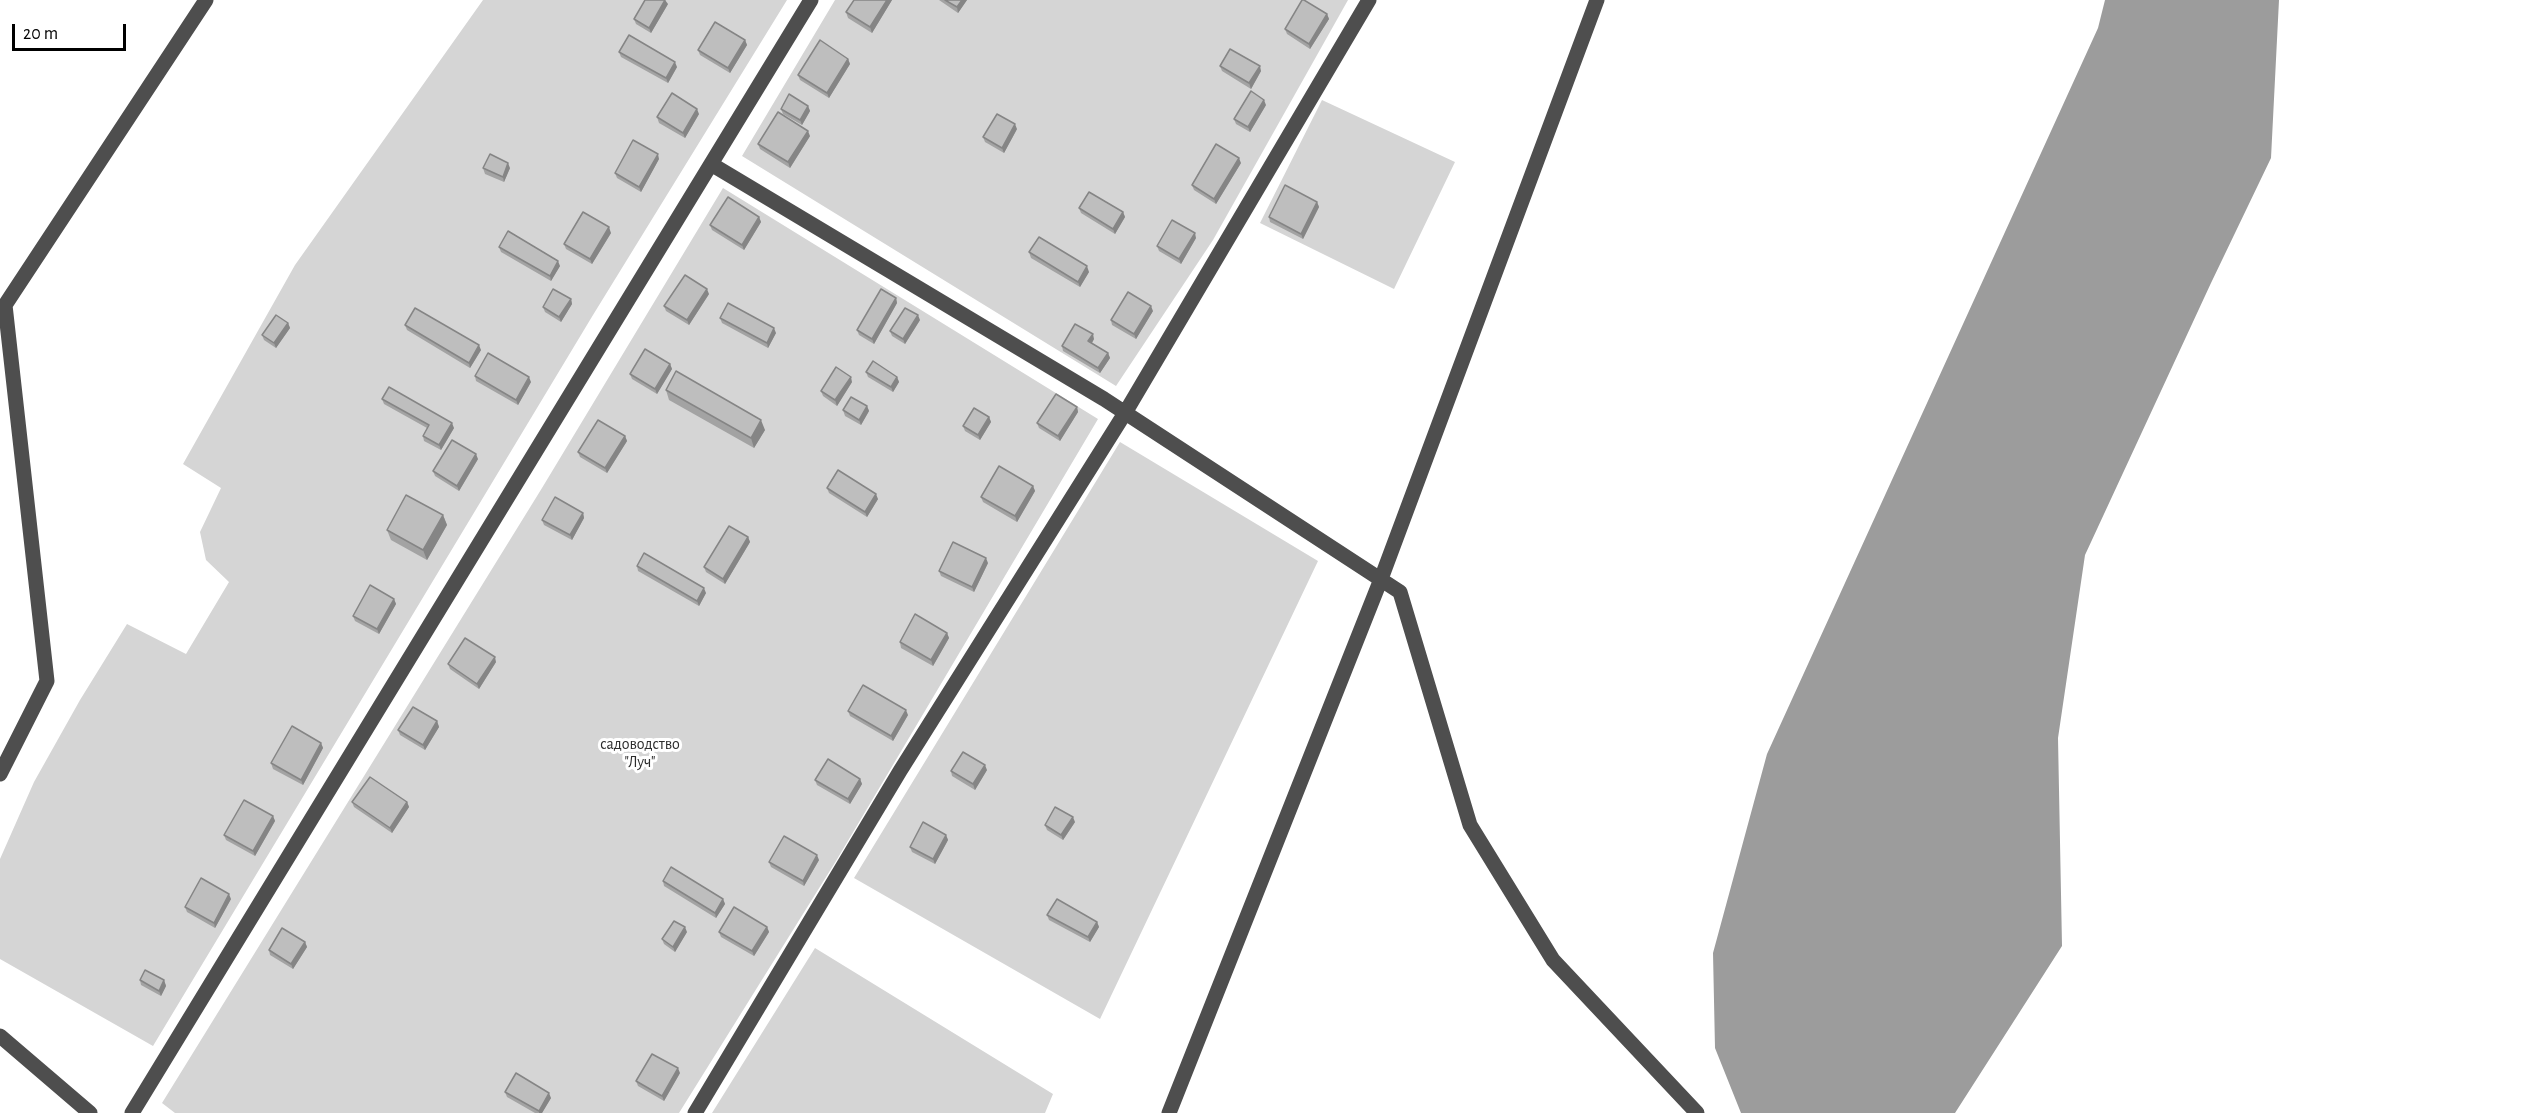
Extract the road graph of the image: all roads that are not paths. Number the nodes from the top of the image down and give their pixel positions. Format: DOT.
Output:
graph roads {
  1 [pos="206,0"];
  2 [pos="812,0"];
  3 [pos="1369,0"];
  4 [pos="1597,0"];
  5 [pos="711,164"];
  6 [pos="1125,413"];
  7 [pos="1381,579"];
  8 [pos="0,774"];
  9 [pos="0,1036"];
  10 [pos="90,1113"];
  11 [pos="132,1113"];
  12 [pos="695,1113"];
  13 [pos="1169,1113"];
  14 [pos="1697,1113"];
  1 -- 8 [label="lane"];
  2 -- 5 [label="lane"];
  3 -- 6 [label="lane"];
  4 -- 7 [label="lane"];
  5 -- 6 [label="lane"];
  5 -- 11 [label="lane"];
  6 -- 7 [label="lane"];
  6 -- 12 [label="lane"];
  7 -- 13 [label="lane"];
  7 -- 14 [label="lane"];
  9 -- 10 [label="lane"];
}
